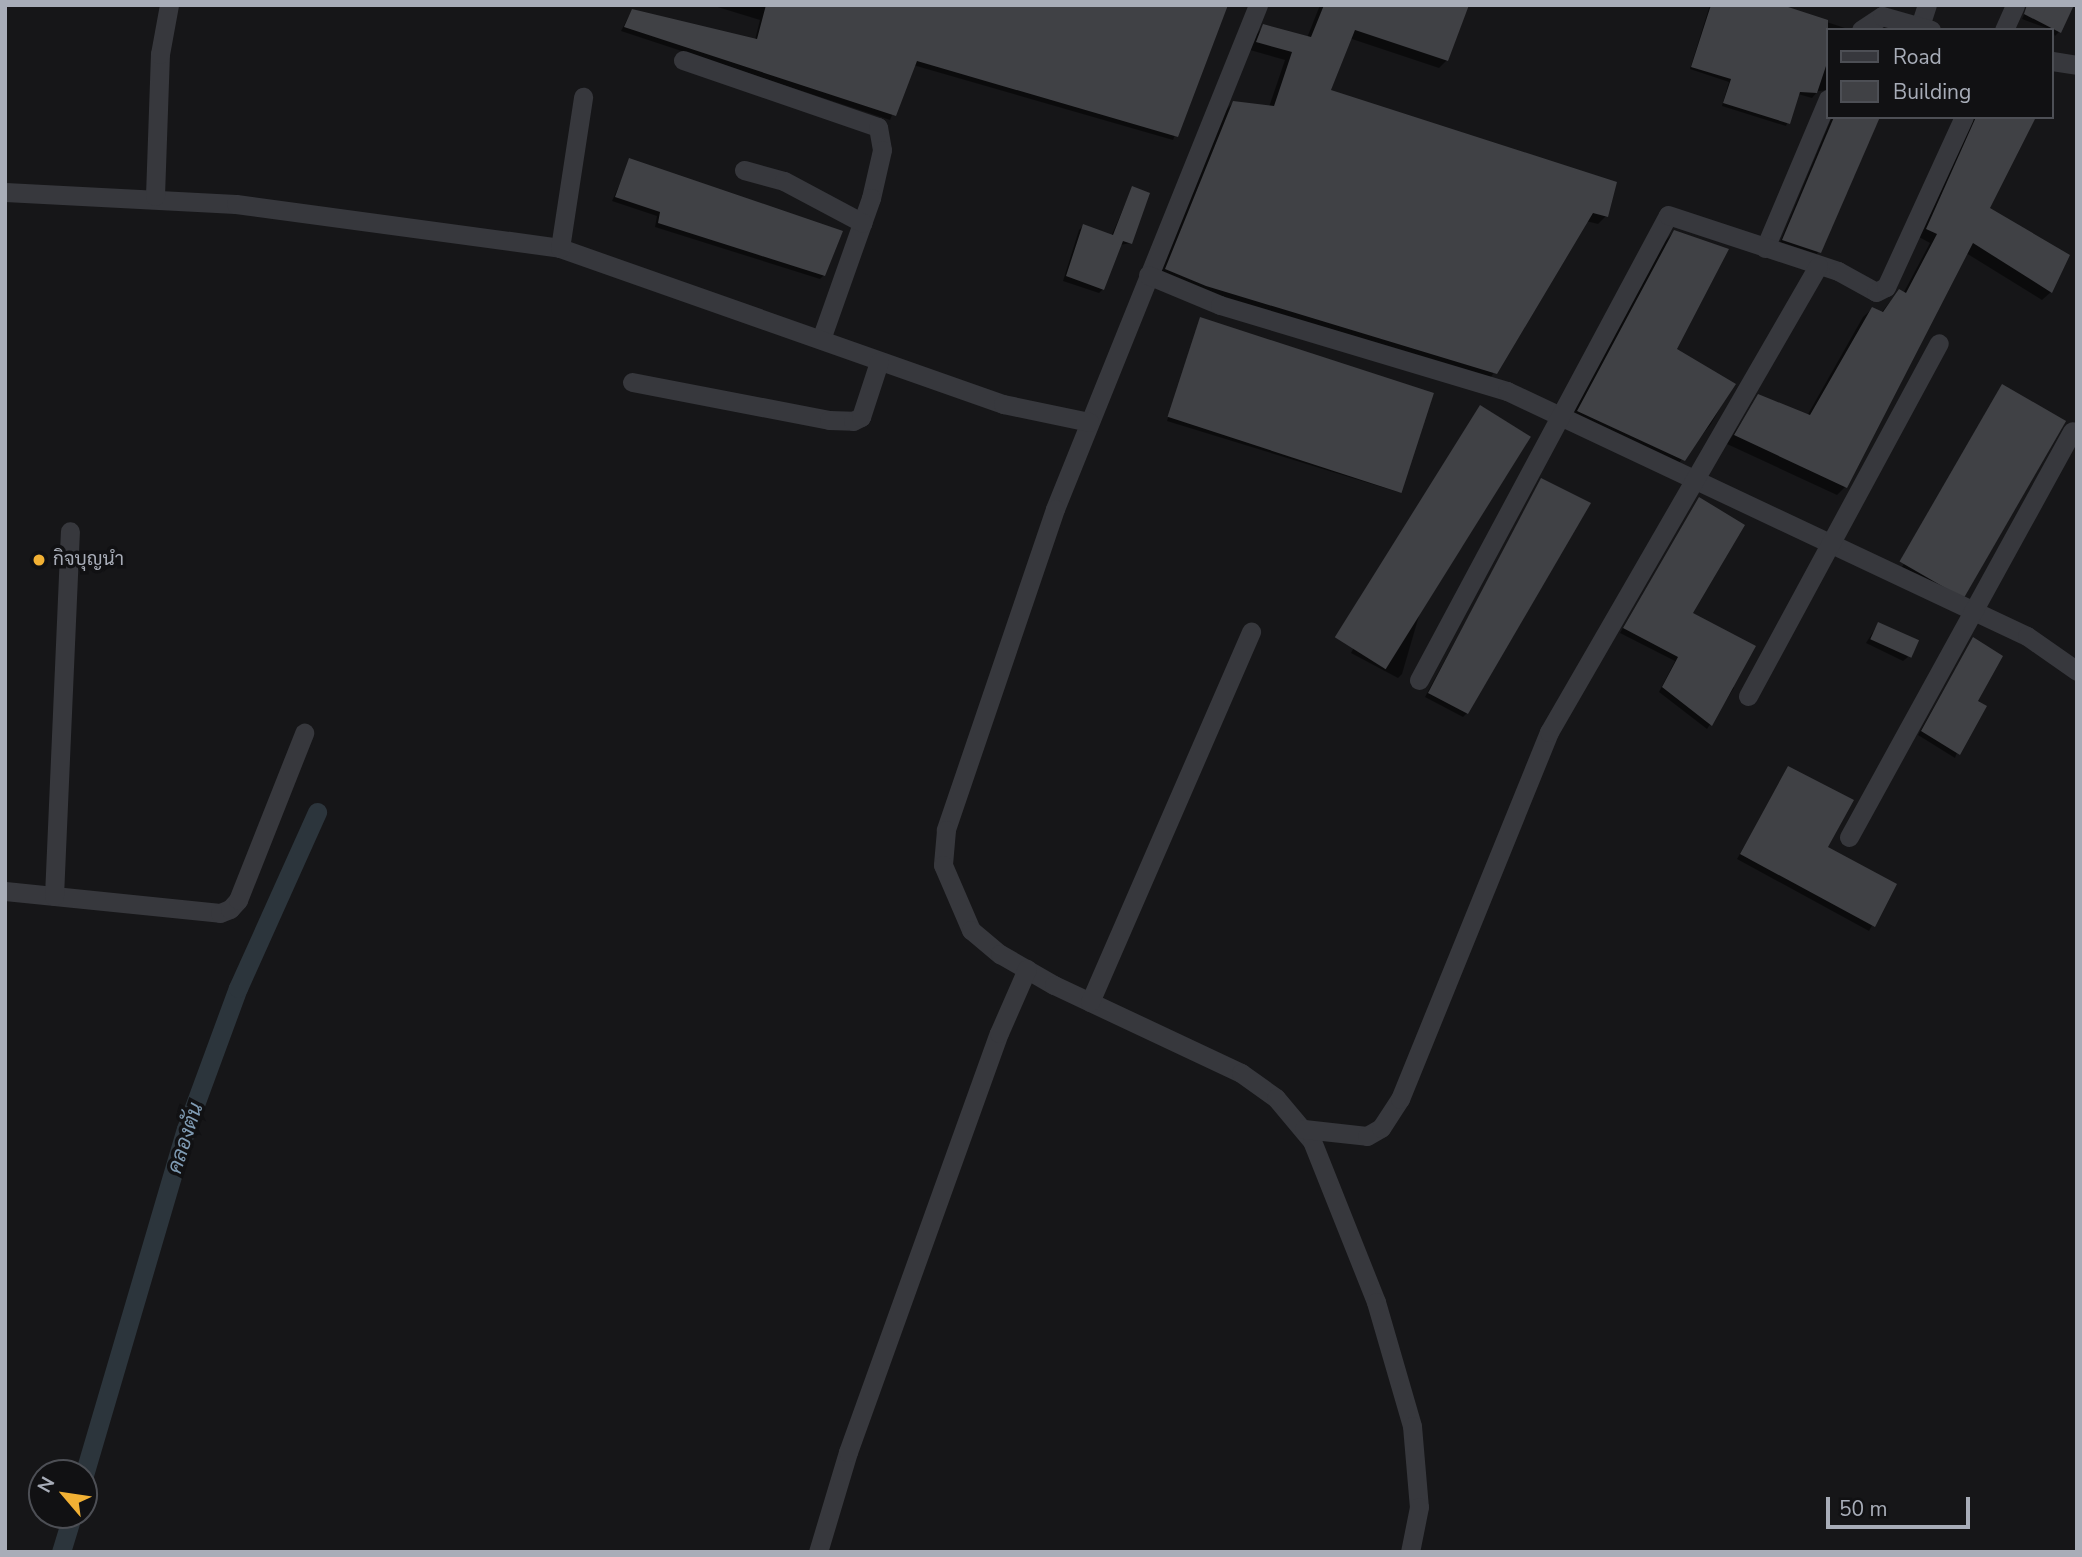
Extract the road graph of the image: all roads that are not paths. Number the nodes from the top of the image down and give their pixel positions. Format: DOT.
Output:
graph roads {
  1 [pos="169,5"];
  2 [pos="1258,5"];
  3 [pos="1927,5"];
  4 [pos="2015,5"];
  5 [pos="1864,28"];
  6 [pos="1926,28"];
  7 [pos="2005,28"];
  8 [pos="683,60"];
  9 [pos="2054,61"];
  10 [pos="2077,65"];
  11 [pos="583,97"];
  12 [pos="1826,104"];
  13 [pos="1963,119"];
  14 [pos="744,170"];
  15 [pos="5,192"];
  16 [pos="155,196"];
  17 [pos="863,223"];
  18 [pos="558,248"];
  19 [pos="1765,248"];
  20 [pos="1818,266"];
  21 [pos="1148,275"];
  22 [pos="821,339"];
  23 [pos="1939,343"];
  24 [pos="879,362"];
  25 [pos="632,382"];
  26 [pos="1558,414"];
  27 [pos="1089,422"];
  28 [pos="2072,431"];
  29 [pos="1694,479"];
  30 [pos="70,531"];
  31 [pos="1831,544"];
  32 [pos="1973,609"];
  33 [pos="1251,632"];
  34 [pos="2077,671"];
  35 [pos="1419,680"];
  36 [pos="1748,696"];
  37 [pos="304,733"];
  38 [pos="1849,837"];
  39 [pos="5,891"];
  40 [pos="54,896"];
  41 [pos="1027,969"];
  42 [pos="1090,1002"];
  43 [pos="1304,1129"];
  44 [pos="818,1552"];
  45 [pos="1410,1552"];
  1 -- 16 [label="street"];
  2 -- 21 [label="street"];
  3 -- 6 [label="street"];
  4 -- 7 [label="street"];
  5 -- 6 [label="street"];
  8 -- 17 [label="street"];
  9 -- 10 [label="street"];
  11 -- 18 [label="street"];
  12 -- 19 [label="street"];
  13 -- 20 [label="street"];
  14 -- 17 [label="street"];
  15 -- 16 [label="street"];
  16 -- 18 [label="street"];
  17 -- 22 [label="street"];
  18 -- 22 [label="street"];
  19 -- 20 [label="street"];
  19 -- 26 [label="street"];
  20 -- 29 [label="street"];
  21 -- 26 [label="street"];
  21 -- 27 [label="street"];
  22 -- 24 [label="street"];
  23 -- 31 [label="street"];
  24 -- 25 [label="street"];
  24 -- 27 [label="street"];
  26 -- 29 [label="street"];
  26 -- 35 [label="street"];
  27 -- 41 [label="street"];
  28 -- 32 [label="street"];
  29 -- 31 [label="street"];
  29 -- 43 [label="street"];
  30 -- 40 [label="street"];
  31 -- 32 [label="street"];
  31 -- 36 [label="street"];
  32 -- 34 [label="street"];
  32 -- 38 [label="street"];
  33 -- 42 [label="street"];
  37 -- 40 [label="street"];
  39 -- 40 [label="street"];
  41 -- 42 [label="street"];
  41 -- 44 [label="street"];
  42 -- 43 [label="street"];
  43 -- 45 [label="street"];
}
